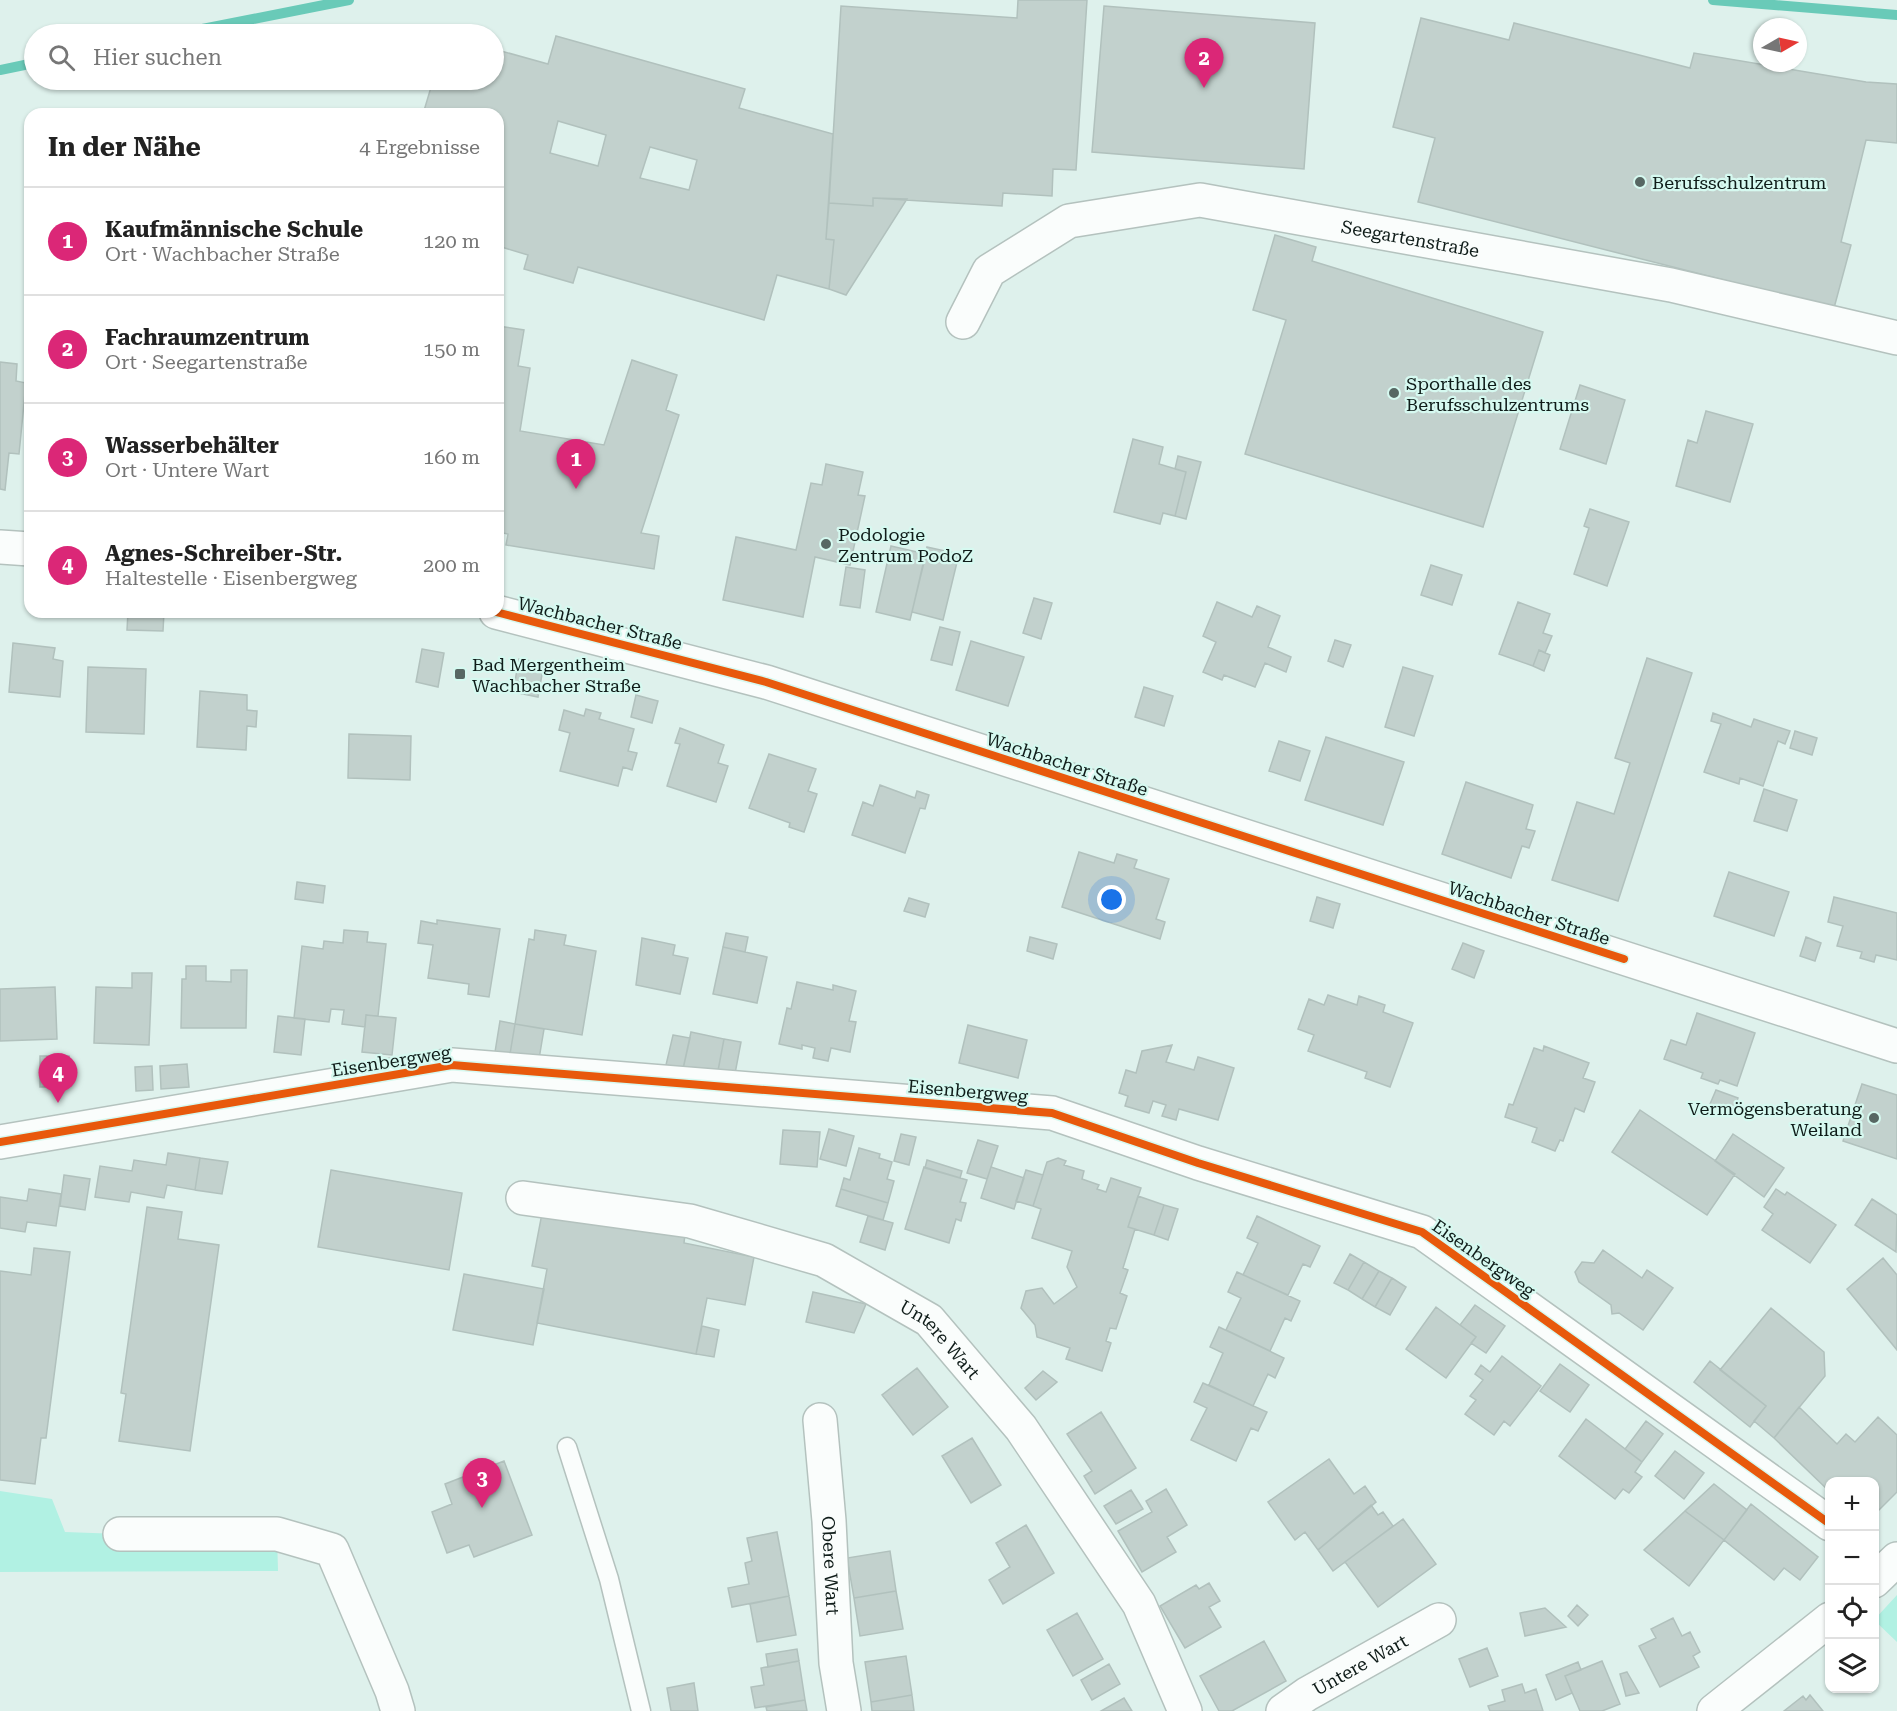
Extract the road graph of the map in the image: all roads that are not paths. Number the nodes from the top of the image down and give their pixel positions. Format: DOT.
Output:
graph roads {
  1 [pos="963,322"];
  2 [pos="1897,338"];
  3 [pos="0,547"];
  4 [pos="24,549"];
  5 [pos="504,614"];
  6 [pos="1897,1046"];
  7 [pos="0,1114"];
  8 [pos="13,1139"];
  9 [pos="524,1198"];
  10 [pos="820,1420"];
  11 [pos="567,1447"];
  12 [pos="1825,1520"];
  13 [pos="120,1534"];
  14 [pos="1439,1620"];
  15 [pos="1825,1623"];
  16 [pos="398,1711"];
  17 [pos="641,1711"];
  18 [pos="844,1711"];
  19 [pos="1185,1711"];
  20 [pos="1283,1711"];
  21 [pos="1714,1711"];
  1 -- 2 [label="street, Seegartenstraße"];
  3 -- 4 [label="street"];
  5 -- 6 [label="street, Wachbacher Straße"];
  7 -- 8 [label="street"];
  8 -- 12 [label="street, Eisenbergweg"];
  9 -- 19 [label="street, Untere Wart"];
  10 -- 18 [label="street, Obere Wart"];
  11 -- 17 [label="lane"];
  13 -- 16 [label="street"];
  14 -- 20 [label="street, Untere Wart"];
  15 -- 21 [label="street"];
}
